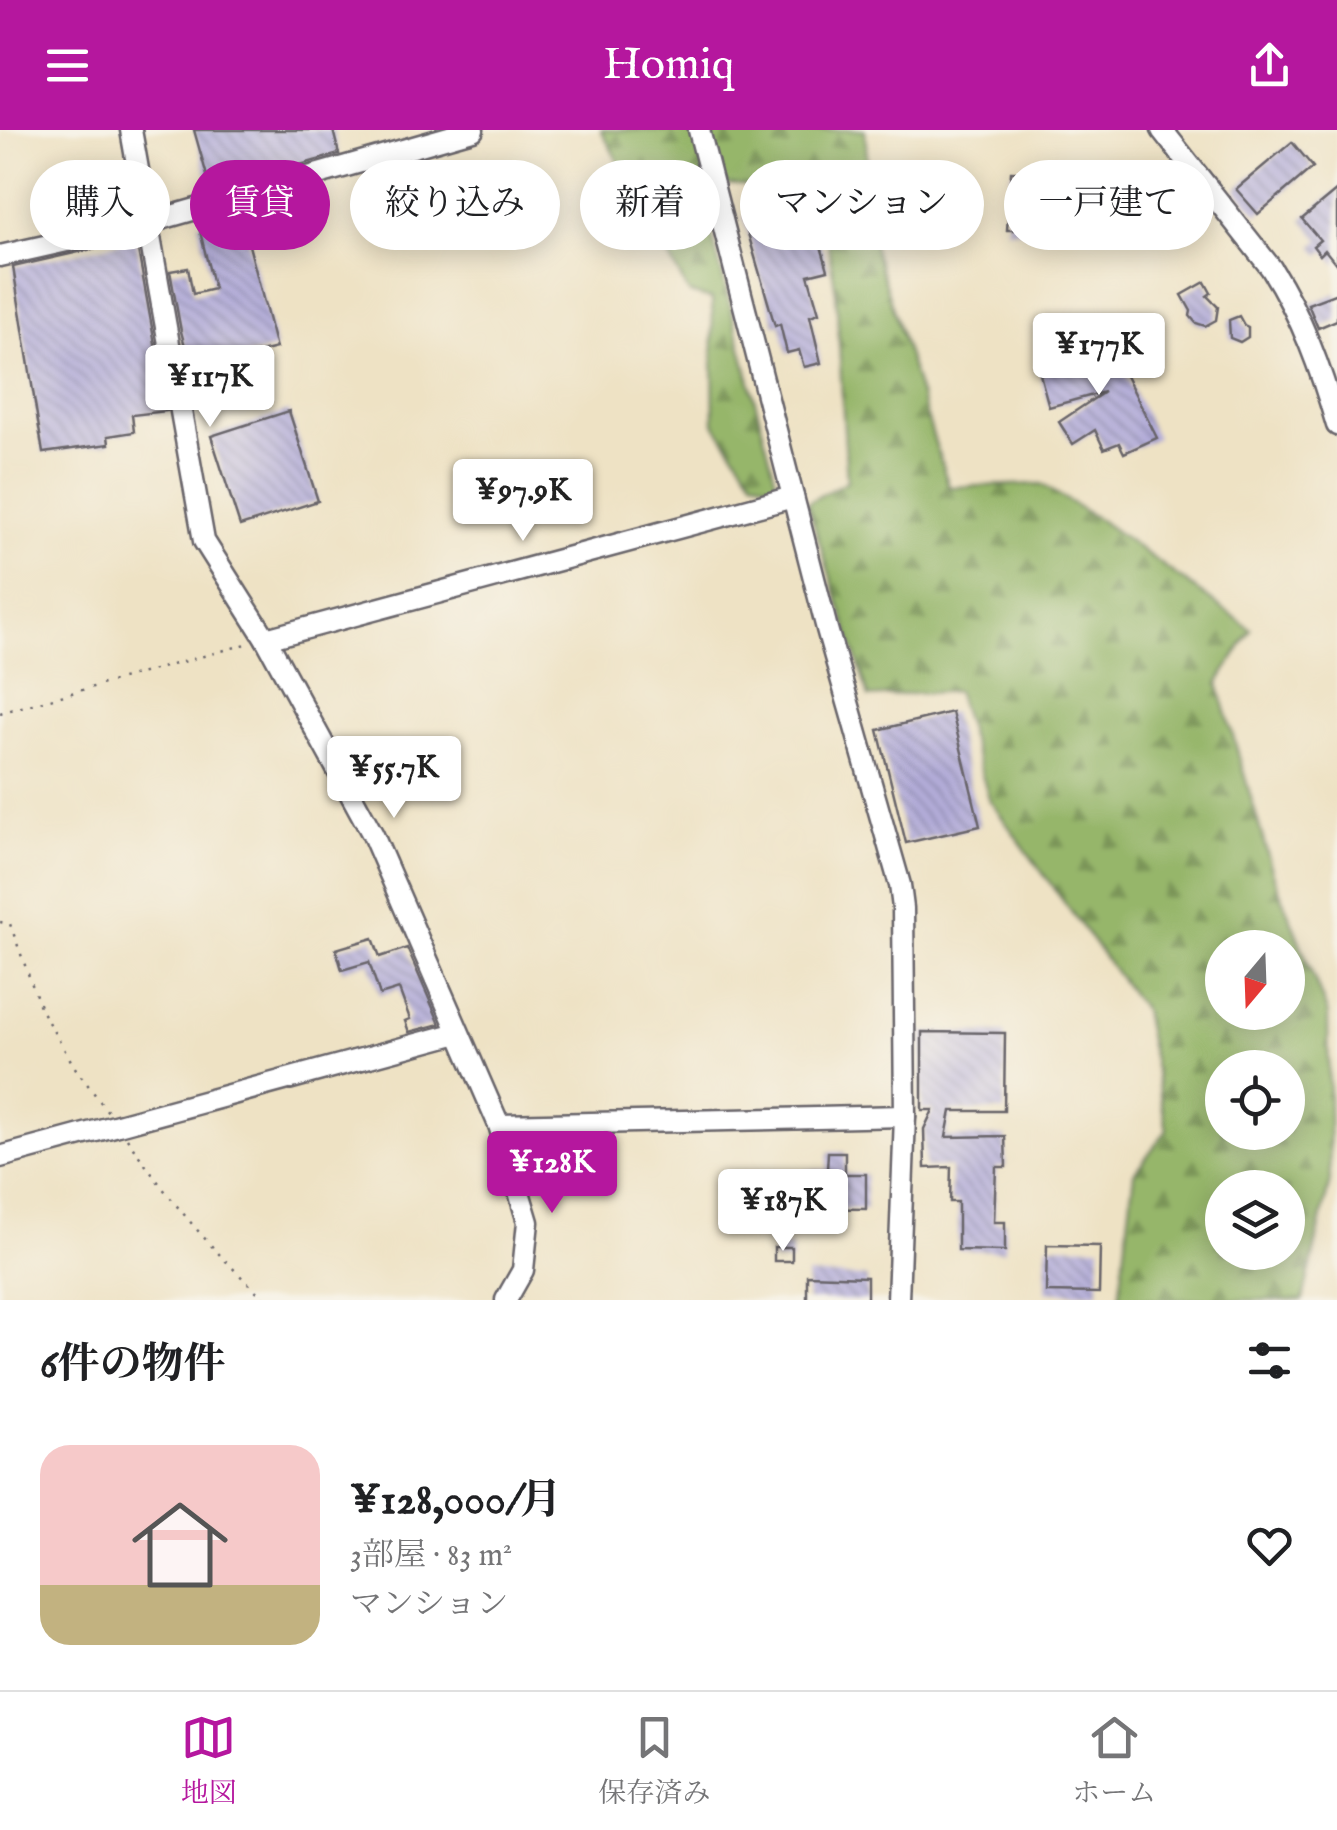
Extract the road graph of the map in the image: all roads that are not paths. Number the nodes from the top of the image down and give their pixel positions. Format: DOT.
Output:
graph roads {
  1 [pos="131,130"];
  2 [pos="472,130"];
  3 [pos="699,130"];
  4 [pos="1162,130"];
  5 [pos="136,160"];
  6 [pos="170,216"];
  7 [pos="30,249"];
  8 [pos="152,250"];
  9 [pos="0,256"];
  10 [pos="1337,425"];
  11 [pos="792,497"];
  12 [pos="266,639"];
  13 [pos="458,1033"];
  14 [pos="905,1116"];
  15 [pos="498,1125"];
  16 [pos="0,1157"];
  17 [pos="506,1300"];
  18 [pos="898,1300"];
  1 -- 5 [label="street"];
  2 -- 6 [label="street"];
  3 -- 11 [label="street"];
  4 -- 10 [label="street"];
  7 -- 9 [label="street"];
  8 -- 12 [label="street"];
  11 -- 12 [label="street"];
  11 -- 14 [label="street"];
  12 -- 13 [label="street"];
  13 -- 15 [label="street"];
  13 -- 16 [label="street"];
  14 -- 15 [label="street"];
  14 -- 18 [label="street"];
  15 -- 17 [label="street"];
}
